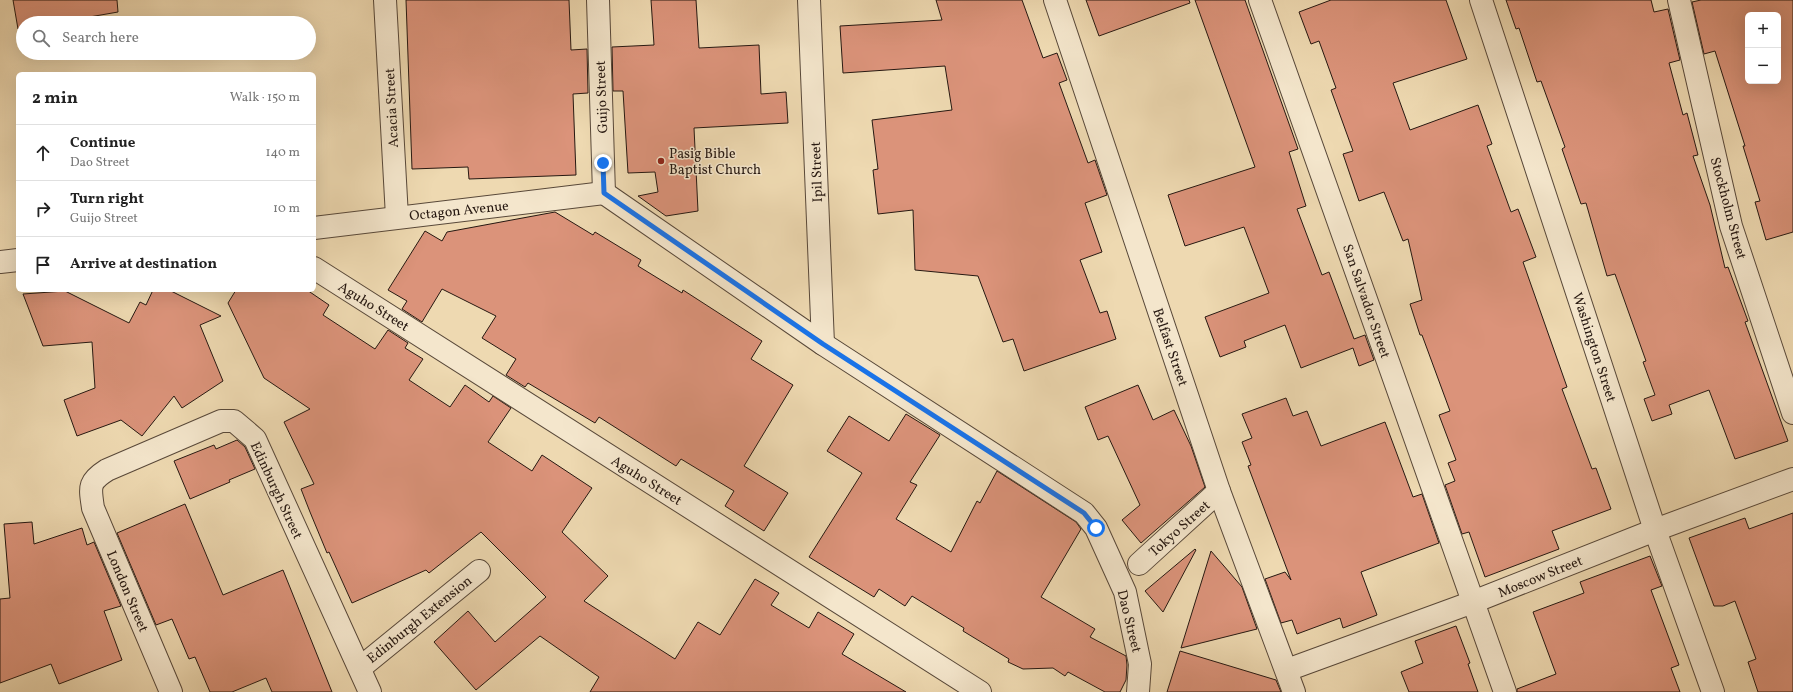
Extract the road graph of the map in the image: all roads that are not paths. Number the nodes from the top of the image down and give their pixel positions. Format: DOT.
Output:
graph roads {
  1 [pos="385,0"];
  2 [pos="598,0"];
  3 [pos="809,0"];
  4 [pos="1055,0"];
  5 [pos="1260,0"];
  6 [pos="1481,0"];
  7 [pos="1679,0"];
  8 [pos="604,193"];
  9 [pos="397,216"];
  10 [pos="316,228"];
  11 [pos="16,260"];
  12 [pos="0,262"];
  13 [pos="316,269"];
  14 [pos="823,344"];
  15 [pos="1793,413"];
  16 [pos="1793,479"];
  17 [pos="90,489"];
  18 [pos="1219,491"];
  19 [pos="1655,530"];
  20 [pos="1139,564"];
  21 [pos="479,571"];
  22 [pos="1473,602"];
  23 [pos="360,668"];
  24 [pos="1287,670"];
  25 [pos="171,692"];
  26 [pos="370,692"];
  27 [pos="980,692"];
  28 [pos="1138,692"];
  29 [pos="1294,692"];
  30 [pos="1505,692"];
  31 [pos="1713,692"];
  1 -- 9 [label="street, Acacia Street"];
  2 -- 8 [label="street, Guijo Street"];
  3 -- 14 [label="street, Ipil Street"];
  4 -- 18 [label="street, Belfast Street"];
  5 -- 22 [label="street, San Salvador Street"];
  6 -- 19 [label="street, Washington Street"];
  7 -- 15 [label="street, Stockholm Street"];
  8 -- 9 [label="street, Octagon Avenue"];
  8 -- 14 [label="street, Dao Street"];
  9 -- 10 [label="street, Octagon Avenue"];
  11 -- 12 [label="street"];
  13 -- 27 [label="street, Aguho Street"];
  14 -- 28 [label="street, Dao Street"];
  16 -- 19 [label="street, Moscow Street"];
  17 -- 23 [label="street, Edinburgh Street"];
  17 -- 25 [label="street, London Street"];
  18 -- 20 [label="street, Tokyo Street"];
  18 -- 24 [label="street, Belfast Street"];
  19 -- 22 [label="street, Moscow Street"];
  19 -- 31 [label="street, Washington Street"];
  21 -- 23 [label="street, Edinburgh Extension"];
  22 -- 24 [label="street, Moscow Street"];
  22 -- 30 [label="street, San Salvador Street"];
  23 -- 26 [label="street, Edinburgh Street"];
  24 -- 29 [label="street, Belfast Street"];
}
